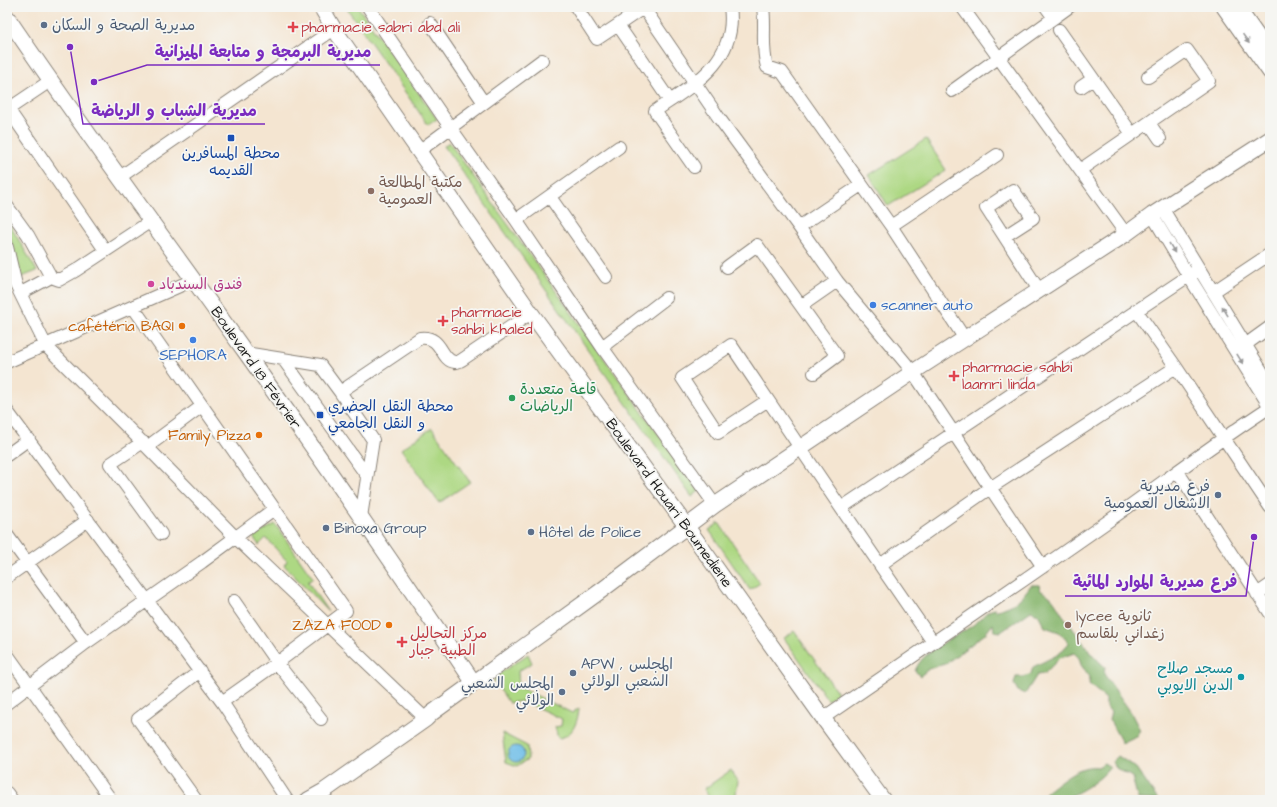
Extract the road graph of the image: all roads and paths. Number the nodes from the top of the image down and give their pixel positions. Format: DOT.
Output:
graph roads {
  1 [pos="321,7"];
  2 [pos="368,7"];
  3 [pos="576,7"];
  4 [pos="643,7"];
  5 [pos="730,7"];
  6 [pos="763,7"];
  7 [pos="962,7"];
  8 [pos="1046,7"];
  9 [pos="1069,7"];
  10 [pos="1224,7"];
  11 [pos="1237,7"];
  12 [pos="7,17"];
  13 [pos="1054,18"];
  14 [pos="430,23"];
  15 [pos="618,25"];
  16 [pos="334,29"];
  17 [pos="1059,30"];
  18 [pos="1270,54"];
  19 [pos="999,57"];
  20 [pos="542,60"];
  21 [pos="1270,72"];
  22 [pos="1148,78"];
  23 [pos="1093,79"];
  24 [pos="50,81"];
  25 [pos="695,82"];
  26 [pos="1081,87"];
  27 [pos="952,91"];
  28 [pos="670,101"];
  29 [pos="484,103"];
  30 [pos="8,109"];
  31 [pos="1149,123"];
  32 [pos="450,127"];
  33 [pos="1132,134"];
  34 [pos="1160,139"];
  35 [pos="1270,139"];
  36 [pos="619,148"];
  37 [pos="419,151"];
  38 [pos="997,154"];
  39 [pos="694,167"];
  40 [pos="1080,170"];
  41 [pos="120,177"];
  42 [pos="861,184"];
  43 [pos="550,197"];
  44 [pos="7,206"];
  45 [pos="1157,211"];
  46 [pos="516,220"];
  47 [pos="151,221"];
  48 [pos="891,226"];
  49 [pos="799,227"];
  50 [pos="1126,234"];
  51 [pos="1005,236"];
  52 [pos="7,247"];
  53 [pos="105,250"];
  54 [pos="1270,254"];
  55 [pos="727,267"];
  56 [pos="1198,269"];
  57 [pos="1188,275"];
  58 [pos="51,277"];
  59 [pos="606,277"];
  60 [pos="193,280"];
  61 [pos="836,281"];
  62 [pos="15,288"];
  63 [pos="1039,290"];
  64 [pos="1214,292"];
  65 [pos="666,298"];
  66 [pos="801,306"];
  67 [pos="133,307"];
  68 [pos="1136,310"];
  69 [pos="531,313"];
  70 [pos="1270,328"];
  71 [pos="965,339"];
  72 [pos="1245,345"];
  73 [pos="46,346"];
  74 [pos="602,348"];
  75 [pos="246,353"];
  76 [pos="283,359"];
  77 [pos="7,362"];
  78 [pos="1176,367"];
  79 [pos="913,372"];
  80 [pos="814,373"];
  81 [pos="1270,385"];
  82 [pos="340,392"];
  83 [pos="768,400"];
  84 [pos="202,406"];
  85 [pos="1270,407"];
  86 [pos="7,411"];
  87 [pos="953,433"];
  88 [pos="1224,437"];
  89 [pos="29,439"];
  90 [pos="145,445"];
  91 [pos="801,448"];
  92 [pos="7,455"];
  93 [pos="1178,472"];
  94 [pos="367,476"];
  95 [pos="990,488"];
  96 [pos="715,505"];
  97 [pos="1270,507"];
  98 [pos="841,508"];
  99 [pos="274,509"];
  100 [pos="361,517"];
  101 [pos="88,520"];
  102 [pos="687,526"];
  103 [pos="161,534"];
  104 [pos="7,535"];
  105 [pos="236,538"];
  106 [pos="27,562"];
  107 [pos="880,565"];
  108 [pos="1043,567"];
  109 [pos="7,577"];
  110 [pos="1270,584"];
  111 [pos="1257,594"];
  112 [pos="148,600"];
  113 [pos="234,601"];
  114 [pos="1270,613"];
  115 [pos="329,625"];
  116 [pos="933,642"];
  117 [pos="86,643"];
  118 [pos="7,654"];
  119 [pos="277,663"];
  120 [pos="200,671"];
  121 [pos="474,683"];
  122 [pos="30,686"];
  123 [pos="222,702"];
  124 [pos="7,703"];
  125 [pos="426,718"];
  126 [pos="823,718"];
  127 [pos="321,719"];
  128 [pos="7,793"];
  129 [pos="327,795"];
  130 [pos="12,800"];
  131 [pos="111,800"];
  132 [pos="196,800"];
  133 [pos="287,800"];
  134 [pos="308,800"];
  135 [pos="883,800"];
  1 -- 16 [label="main road, Boulevard Houari Boumediene"];
  2 -- 32 [label="street"];
  3 -- 15 [label="street"];
  4 -- 15 [label="street"];
  4 -- 25 [label="street"];
  5 -- 25 [label="street"];
  6 -- 42 [label="street"];
  7 -- 19 [label="street"];
  8 -- 13 [label="street"];
  9 -- 13 [label="street"];
  10 -- 21 [label="main road, one-way"];
  11 -- 18 [label="main road"];
  12 -- 24 [label="main road, Boulevard 18 Février"];
  13 -- 19 [label="street"];
  14 -- 29 [label="street"];
  15 -- 28 [label="street"];
  16 -- 37 [label="main road, Boulevard Houari Boumediene"];
  16 -- 41 [label="street"];
  17 -- 23 [label="street"];
  19 -- 27 [label="street"];
  19 -- 40 [label="street"];
  20 -- 29 [label="street"];
  22 -- 31 [label="street"];
  23 -- 26 [label="street"];
  23 -- 33 [label="street"];
  24 -- 30 [label="street"];
  24 -- 41 [label="main road, Boulevard 18 Février"];
  25 -- 28 [label="street"];
  25 -- 49 [label="street"];
  28 -- 39 [label="street"];
  29 -- 32 [label="street"];
  30 -- 53 [label="street"];
  31 -- 33 [label="street"];
  31 -- 34 [label="street"];
  32 -- 37 [label="street"];
  32 -- 46 [label="street"];
  33 -- 40 [label="street"];
  35 -- 45 [label="main road"];
  36 -- 43 [label="street"];
  37 -- 69 [label="main road, Boulevard Houari Boumediene"];
  38 -- 48 [label="street"];
  40 -- 50 [label="street"];
  41 -- 47 [label="main road, Boulevard 18 Février"];
  42 -- 48 [label="street"];
  42 -- 49 [label="street"];
  43 -- 46 [label="street"];
  43 -- 59 [label="street"];
  44 -- 58 [label="street"];
  45 -- 50 [label="main road"];
  45 -- 56 [label="street"];
  45 -- 57 [label="street, one-way"];
  46 -- 74 [label="street"];
  47 -- 53 [label="street"];
  47 -- 60 [label="main road, Boulevard 18 Février"];
  48 -- 71 [label="street"];
  49 -- 61 [label="street"];
  50 -- 63 [label="main road"];
  51 -- 63 [label="street"];
  52 -- 62 [label="street"];
  53 -- 58 [label="street"];
  54 -- 64 [label="street"];
  55 -- 66 [label="street"];
  56 -- 57 [label="street"];
  56 -- 64 [label="street"];
  57 -- 68 [label="street"];
  57 -- 85 [label="street, one-way"];
  58 -- 62 [label="street"];
  60 -- 67 [label="street"];
  60 -- 75 [label="main road, Boulevard 18 Février"];
  61 -- 66 [label="street"];
  61 -- 79 [label="street"];
  62 -- 73 [label="street"];
  63 -- 71 [label="main road"];
  72 -- 64 [label="street, one-way"];
  65 -- 74 [label="street"];
  66 -- 80 [label="street"];
  67 -- 73 [label="street"];
  67 -- 84 [label="street"];
  68 -- 78 [label="street"];
  68 -- 87 [label="street"];
  69 -- 82 [label="street"];
  69 -- 102 [label="main road, Boulevard Houari Boumediene"];
  70 -- 72 [label="street"];
  71 -- 79 [label="main road"];
  72 -- 81 [label="street"];
  73 -- 77 [label="street"];
  73 -- 90 [label="street"];
  74 -- 96 [label="street"];
  75 -- 76 [label="street"];
  75 -- 100 [label="main road, Boulevard 18 Février"];
  76 -- 82 [label="street"];
  76 -- 94 [label="street"];
  78 -- 88 [label="street"];
  78 -- 95 [label="street"];
  79 -- 87 [label="street"];
  79 -- 91 [label="main road"];
  82 -- 94 [label="street"];
  83 -- 83 [label="street"];
  83 -- 91 [label="street"];
  84 -- 90 [label="street"];
  84 -- 99 [label="street"];
  85 -- 88 [label="street"];
  86 -- 89 [label="street"];
  87 -- 95 [label="street"];
  87 -- 98 [label="street"];
  88 -- 93 [label="street"];
  88 -- 97 [label="street"];
  89 -- 92 [label="street"];
  89 -- 101 [label="street"];
  90 -- 103 [label="street"];
  90 -- 105 [label="street"];
  91 -- 96 [label="main road"];
  91 -- 98 [label="street"];
  93 -- 108 [label="street"];
  93 -- 111 [label="street"];
  94 -- 100 [label="street"];
  95 -- 107 [label="street"];
  95 -- 108 [label="street"];
  96 -- 102 [label="main road"];
  98 -- 107 [label="street"];
  99 -- 105 [label="street"];
  99 -- 115 [label="street"];
  100 -- 121 [label="main road, Boulevard 18 Février"];
  101 -- 106 [label="street"];
  101 -- 112 [label="street"];
  102 -- 121 [label="main road"];
  102 -- 126 [label="main road, Boulevard Houari Boumediene"];
  104 -- 106 [label="street"];
  105 -- 112 [label="street"];
  105 -- 115 [label="street"];
  106 -- 109 [label="street"];
  106 -- 117 [label="street"];
  107 -- 116 [label="street"];
  108 -- 116 [label="street"];
  110 -- 111 [label="street"];
  111 -- 114 [label="street"];
  112 -- 117 [label="street"];
  112 -- 120 [label="street"];
  113 -- 119 [label="street"];
  115 -- 119 [label="street"];
  115 -- 125 [label="street"];
  116 -- 126 [label="street"];
  117 -- 122 [label="street"];
  118 -- 122 [label="street"];
  119 -- 123 [label="street"];
  119 -- 127 [label="street"];
  120 -- 123 [label="street"];
  120 -- 132 [label="street"];
  121 -- 125 [label="main road"];
  122 -- 124 [label="street"];
  122 -- 131 [label="street"];
  123 -- 133 [label="street"];
  125 -- 129 [label="main road"];
  126 -- 135 [label="main road, Boulevard Houari Boumediene"];
  128 -- 130 [label="street"];
  129 -- 134 [label="main road"];
}
